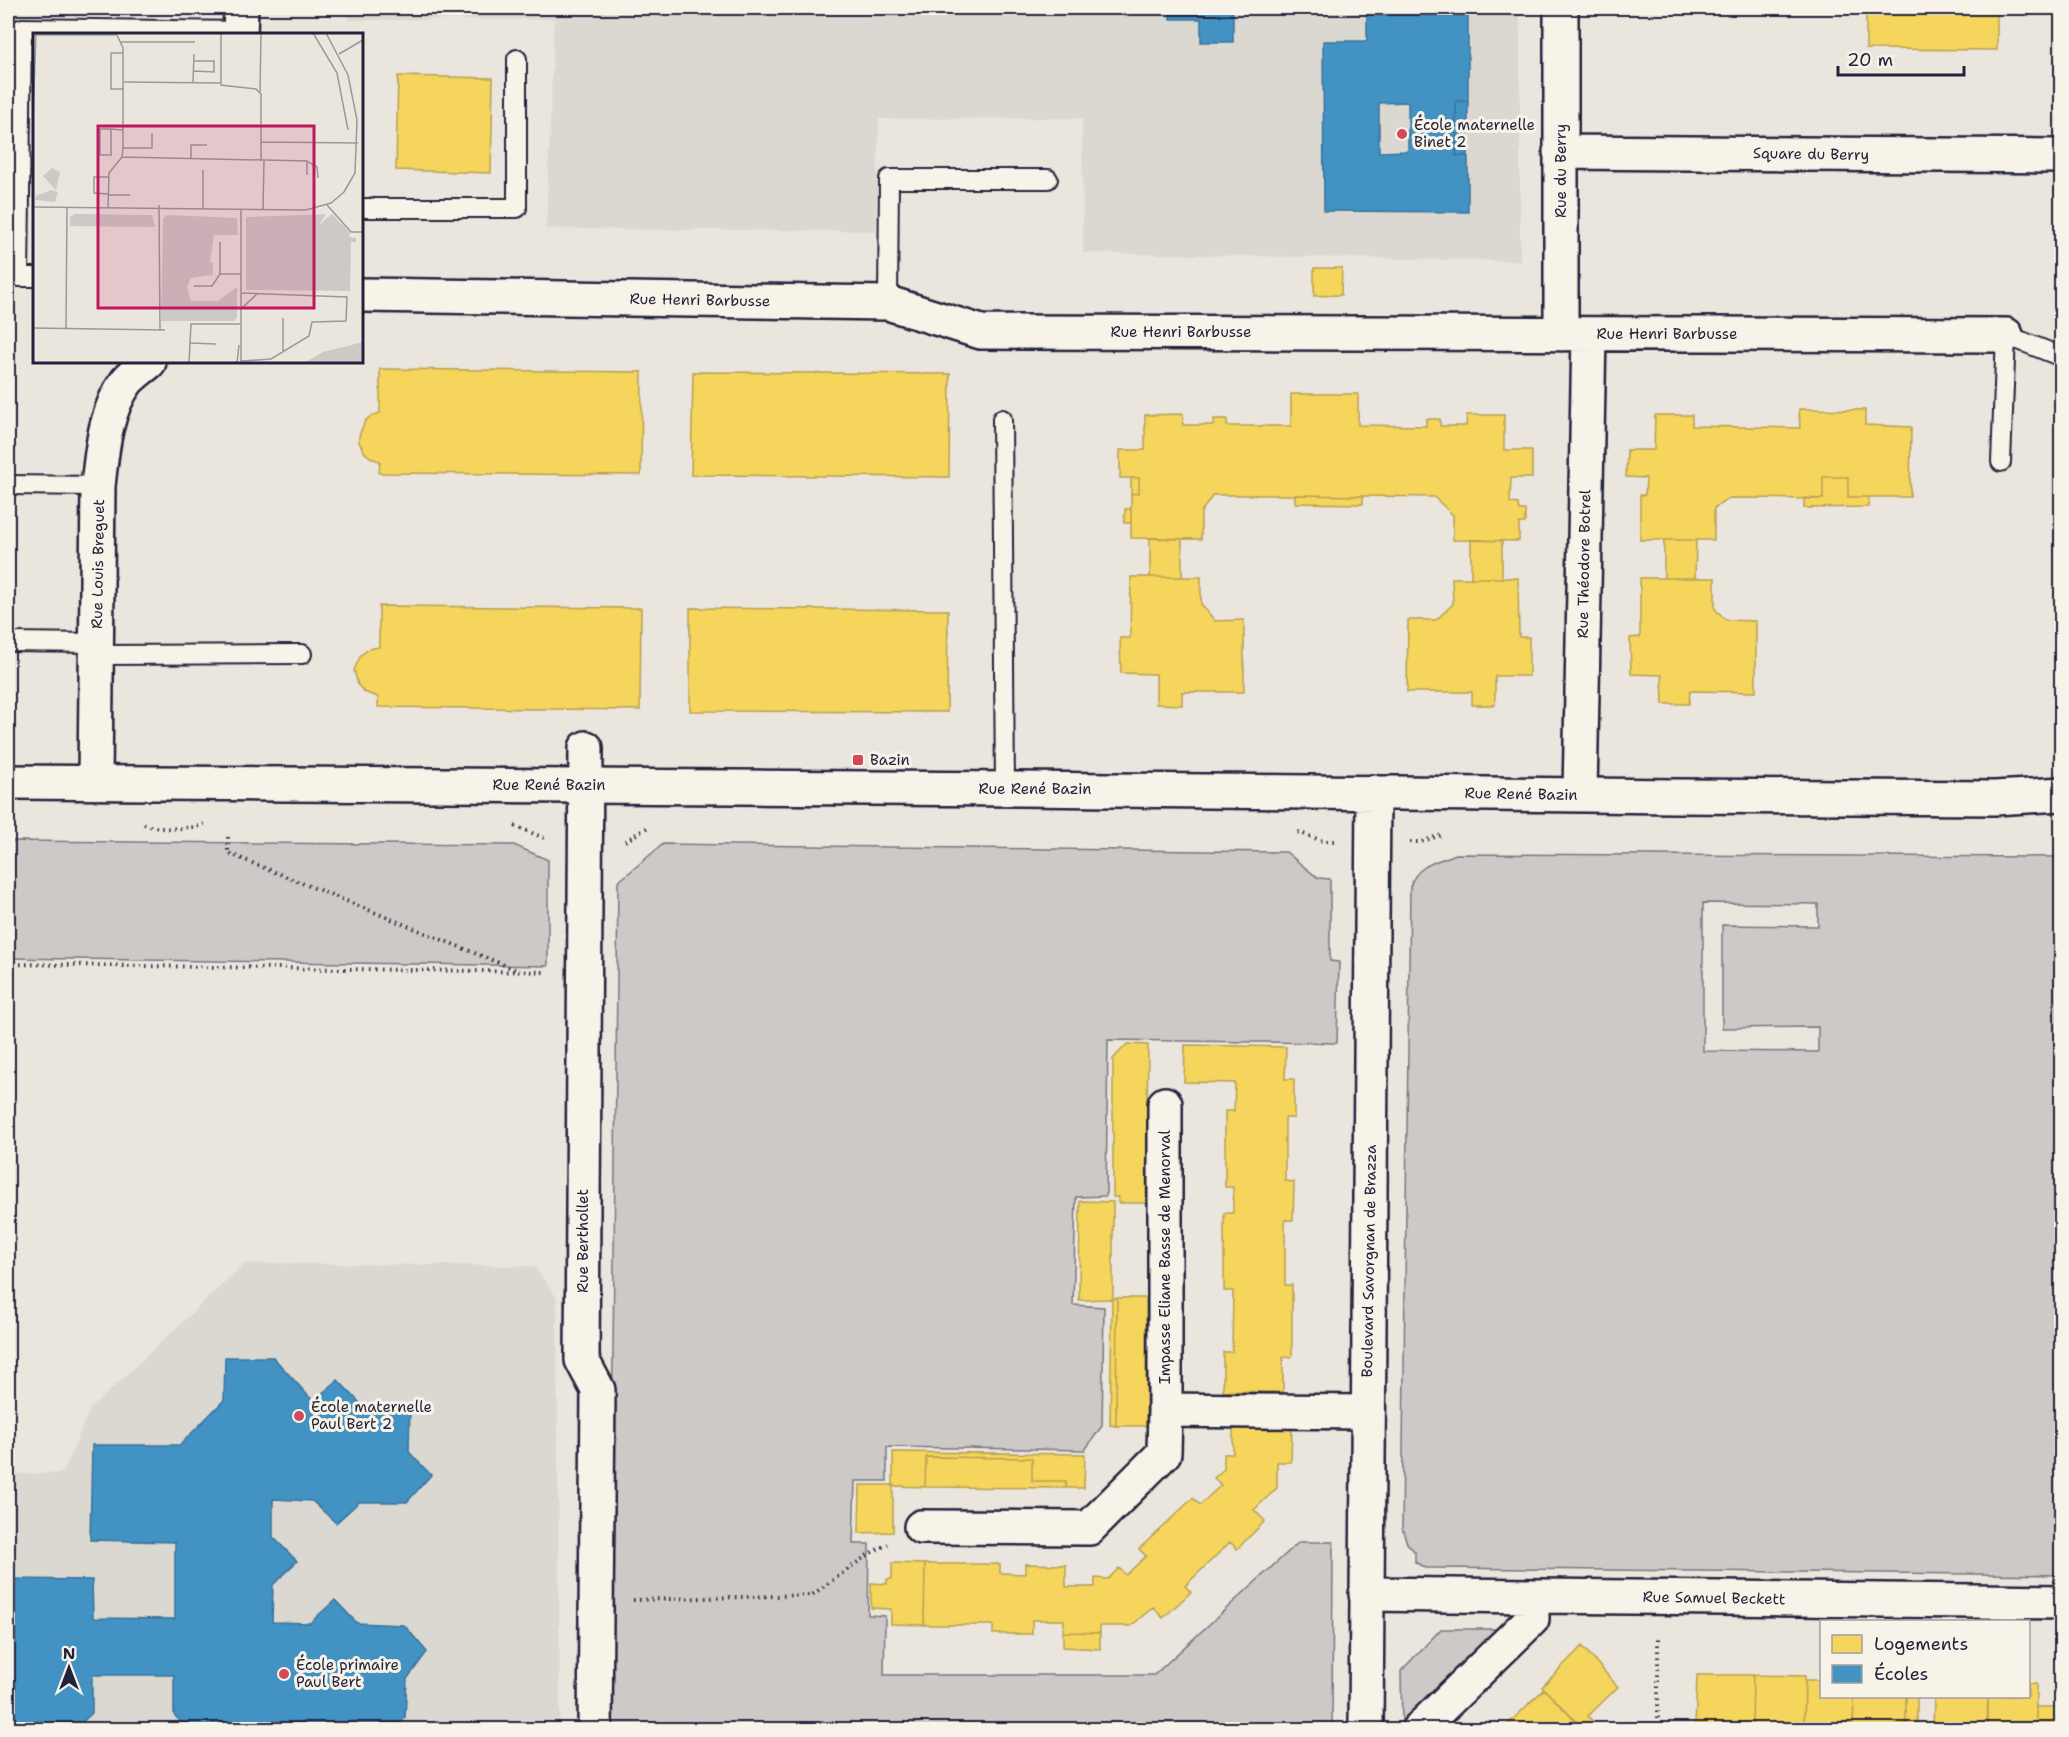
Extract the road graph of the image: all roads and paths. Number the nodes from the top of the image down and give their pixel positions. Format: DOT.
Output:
graph roads {
  1 [pos="1561,8"];
  2 [pos="240,24"];
  3 [pos="124,32"];
  4 [pos="517,59"];
  5 [pos="1560,152"];
  6 [pos="2061,156"];
  7 [pos="1048,179"];
  8 [pos="363,208"];
  9 [pos="33,277"];
  10 [pos="363,294"];
  11 [pos="888,303"];
  12 [pos="1575,334"];
  13 [pos="2006,335"];
  14 [pos="2061,357"];
  15 [pos="148,363"];
  16 [pos="1002,419"];
  17 [pos="2001,462"];
  18 [pos="8,484"];
  19 [pos="98,486"];
  20 [pos="8,642"];
  21 [pos="97,649"];
  22 [pos="302,654"];
  23 [pos="586,748"];
  24 [pos="8,782"];
  25 [pos="95,782"];
  26 [pos="586,785"];
  27 [pos="1005,789"];
  28 [pos="1373,792"];
  29 [pos="1580,794"];
  30 [pos="2061,794"];
  31 [pos="228,837"];
  32 [pos="8,964"];
  33 [pos="521,971"];
  34 [pos="584,972"];
  35 [pos="1165,1104"];
  36 [pos="1165,1410"];
  37 [pos="1367,1412"];
  38 [pos="921,1527"];
  39 [pos="1366,1594"];
  40 [pos="1532,1597"];
  41 [pos="596,1601"];
  42 [pos="2061,1602"];
  43 [pos="1658,1634"];
  44 [pos="595,1730"];
  45 [pos="1366,1730"];
  46 [pos="1418,1730"];
  47 [pos="1658,1730"];
  1 -- 5 [label="street, Rue du Berry"];
  2 -- 3 [label="lane"];
  3 -- 9 [label="lane"];
  4 -- 8 [label="lane"];
  5 -- 6 [label="street, Square du Berry"];
  5 -- 12 [label="street, Rue du Berry"];
  7 -- 11 [label="lane"];
  10 -- 11 [label="street, Rue Henri Barbusse"];
  11 -- 12 [label="street, Rue Henri Barbusse"];
  12 -- 13 [label="street, Rue Henri Barbusse"];
  12 -- 29 [label="street, Rue Théodore Botrel"];
  13 -- 14 [label="lane"];
  13 -- 17 [label="lane"];
  15 -- 19 [label="street, Rue Louis Breguet"];
  16 -- 27 [label="lane"];
  18 -- 19 [label="lane"];
  19 -- 21 [label="street, Rue Louis Breguet"];
  20 -- 21 [label="lane"];
  21 -- 22 [label="lane"];
  21 -- 25 [label="street, Rue Louis Breguet"];
  23 -- 26 [label="street, Rue Berthollet"];
  24 -- 25 [label="street, Rue René Bazin"];
  25 -- 26 [label="street, Rue René Bazin"];
  26 -- 27 [label="street, Rue René Bazin"];
  26 -- 34 [label="street, Rue Berthollet"];
  27 -- 28 [label="street, Rue René Bazin"];
  28 -- 29 [label="street, Rue René Bazin"];
  28 -- 37 [label="street, Boulevard Savorgnan de Brazza"];
  29 -- 30 [label="street, Rue René Bazin"];
  31 -- 33 [label="path"];
  32 -- 33 [label="path"];
  33 -- 34 [label="path"];
  34 -- 41 [label="street, Rue Berthollet"];
  35 -- 36 [label="street, Impasse Eliane Basse de Menorval"];
  36 -- 37 [label="street"];
  36 -- 38 [label="street, Impasse Eliane Basse de Menorval"];
  37 -- 39 [label="street, Boulevard Savorgnan de Brazza"];
  38 -- 41 [label="path"];
  39 -- 40 [label="street, Rue Samuel Beckett"];
  39 -- 45 [label="street, Boulevard Savorgnan de Brazza"];
  40 -- 42 [label="street, Rue Samuel Beckett"];
  40 -- 46 [label="street"];
  41 -- 44 [label="street, Rue Berthollet"];
  43 -- 47 [label="path"];
}
